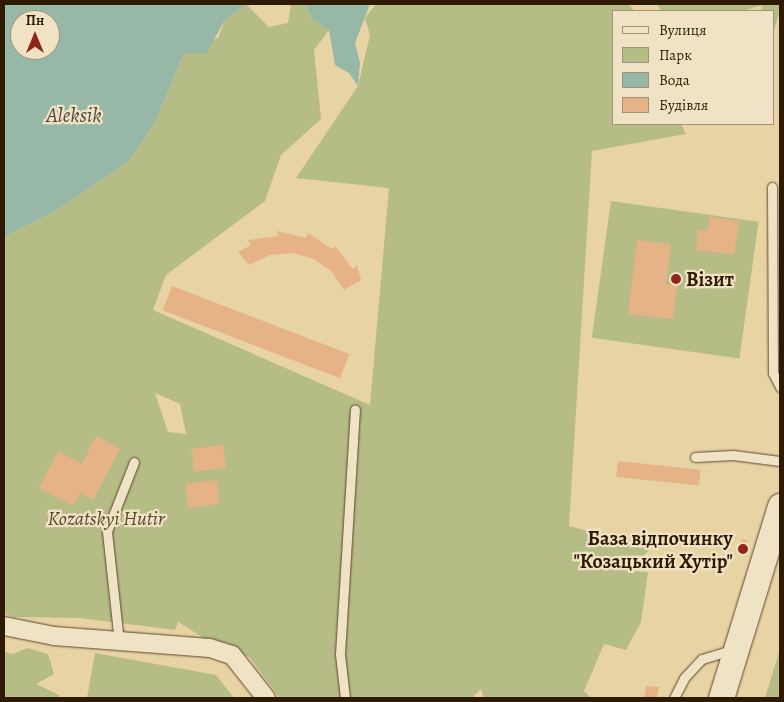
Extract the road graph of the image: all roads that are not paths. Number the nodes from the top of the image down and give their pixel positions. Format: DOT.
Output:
graph roads {
  1 [pos="772,187"];
  2 [pos="780,387"];
  3 [pos="355,409"];
  4 [pos="695,457"];
  5 [pos="780,461"];
  6 [pos="134,462"];
  7 [pos="780,506"];
  8 [pos="4,626"];
  9 [pos="119,642"];
  10 [pos="736,649"];
  11 [pos="266,698"];
  12 [pos="346,698"];
  13 [pos="674,698"];
  14 [pos="721,698"];
  1 -- 2 [label="lane"];
  3 -- 12 [label="lane"];
  4 -- 5 [label="lane"];
  6 -- 9 [label="lane"];
  7 -- 10 [label="main road"];
  8 -- 9 [label="street"];
  9 -- 11 [label="street"];
  10 -- 13 [label="lane"];
  10 -- 14 [label="main road"];
}
